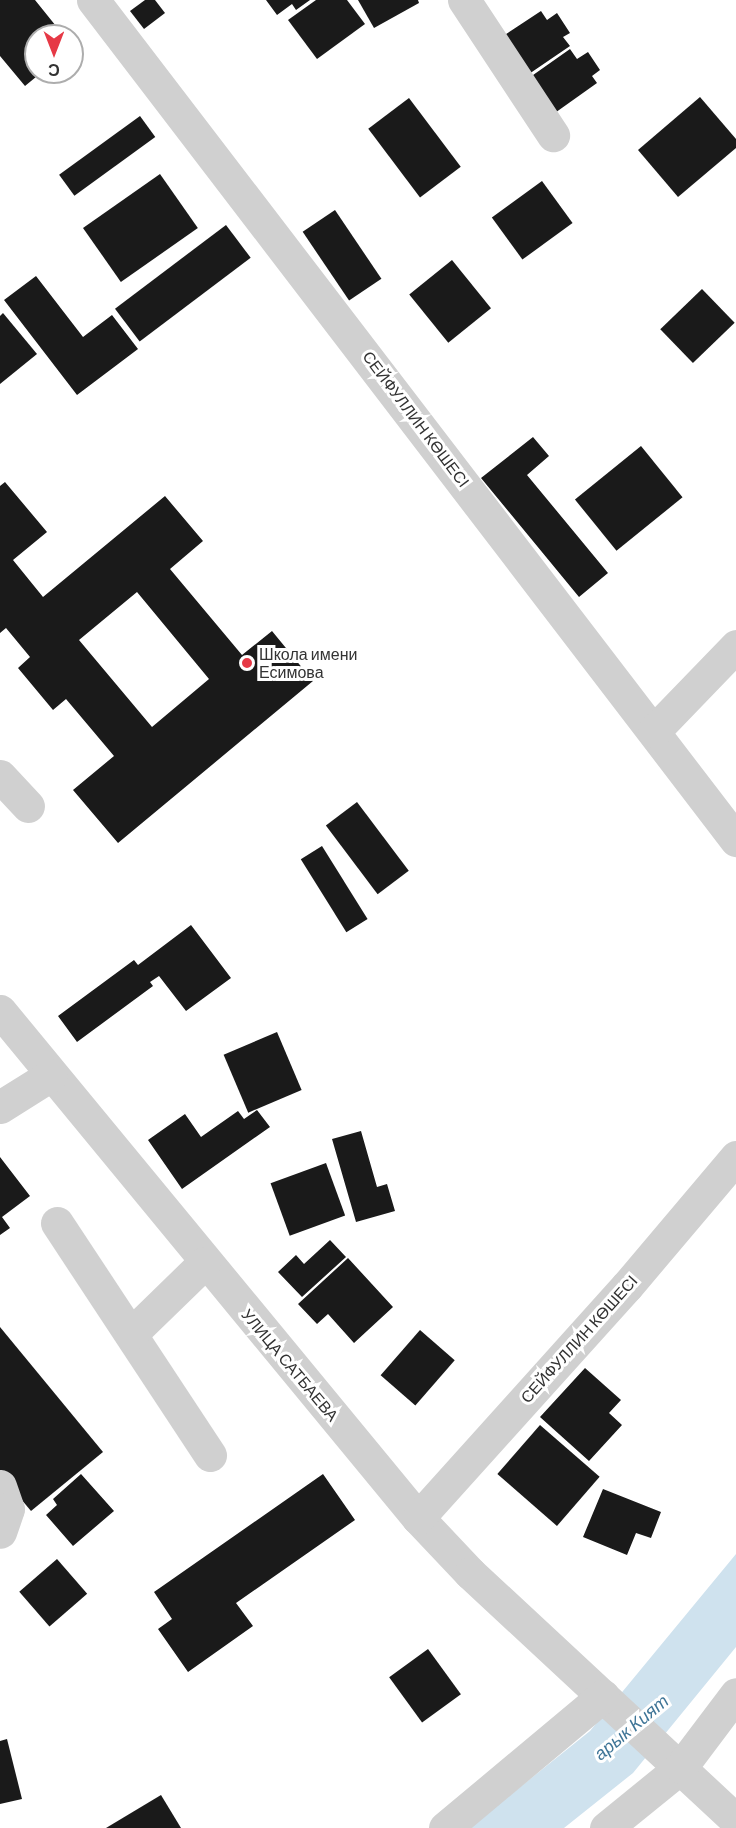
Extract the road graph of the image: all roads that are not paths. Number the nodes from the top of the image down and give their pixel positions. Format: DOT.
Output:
graph roads {
  1 [pos="93,0"];
  2 [pos="464,0"];
  3 [pos="553,135"];
  4 [pos="736,646"];
  5 [pos="654,731"];
  6 [pos="0,776"];
  7 [pos="28,806"];
  8 [pos="736,840"];
  9 [pos="0,1011"];
  10 [pos="51,1075"];
  11 [pos="0,1107"];
  12 [pos="736,1157"];
  13 [pos="57,1223"];
  14 [pos="204,1263"];
  15 [pos="131,1334"];
  16 [pos="210,1455"];
  17 [pos="0,1486"];
  18 [pos="418,1518"];
  19 [pos="0,1532"];
  20 [pos="736,1694"];
  21 [pos="603,1696"];
  22 [pos="681,1767"];
  23 [pos="736,1820"];
  24 [pos="445,1828"];
  25 [pos="606,1828"];
  1 -- 5 [label="street, СЕЙФУЛЛИН КӨШЕСІ"];
  2 -- 3 [label="street"];
  4 -- 5 [label="street"];
  5 -- 8 [label="street, СЕЙФУЛЛИН КӨШЕСІ"];
  6 -- 7 [label="street"];
  9 -- 10 [label="street, УЛИЦА САТБАЕВА"];
  10 -- 11 [label="street"];
  10 -- 14 [label="street, УЛИЦА САТБАЕВА"];
  12 -- 18 [label="street, СЕЙФУЛЛИН КӨШЕСІ"];
  13 -- 15 [label="street"];
  14 -- 15 [label="street"];
  14 -- 18 [label="street, УЛИЦА САТБАЕВА"];
  15 -- 16 [label="street"];
  17 -- 19 [label="street"];
  18 -- 21 [label="street, УЛИЦА САТБАЕВА"];
  20 -- 22 [label="street"];
  21 -- 22 [label="street, УЛИЦА САТБАЕВА"];
  21 -- 24 [label="street"];
  22 -- 23 [label="street, УЛИЦА САТБАЕВА"];
  22 -- 25 [label="street"];
}
